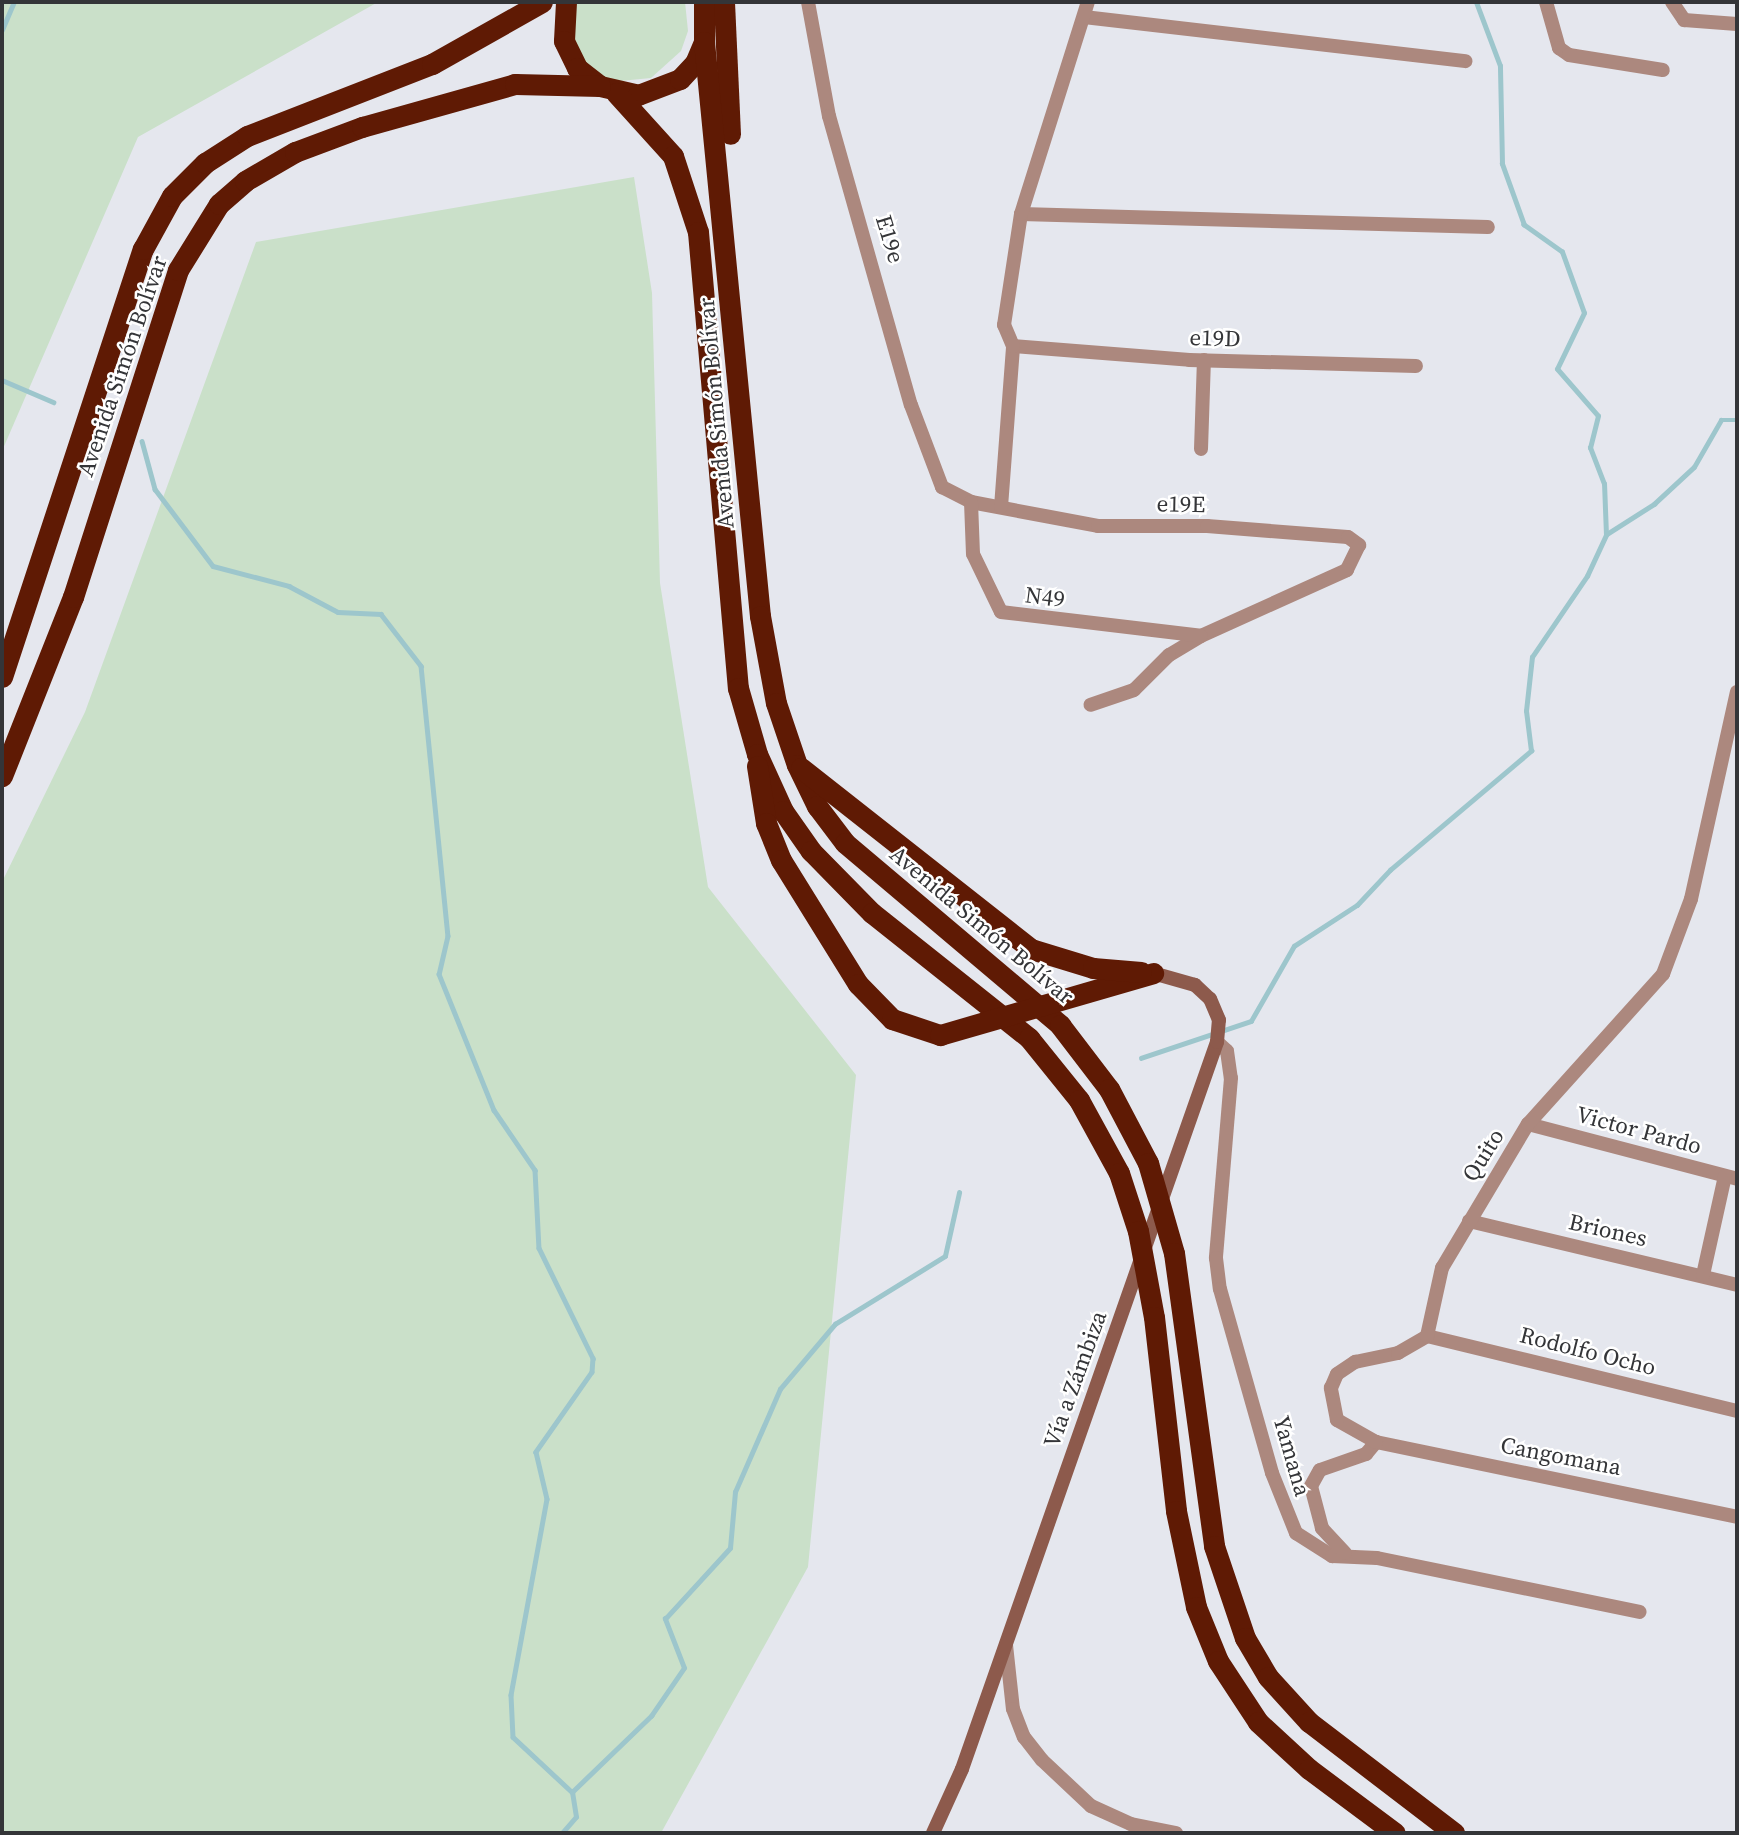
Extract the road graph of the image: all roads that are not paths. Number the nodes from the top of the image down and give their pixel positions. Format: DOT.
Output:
graph roads {
  1 [pos="542,2"];
  2 [pos="566,2"];
  3 [pos="704,2"];
  4 [pos="724,2"];
  5 [pos="808,2"];
  6 [pos="1088,2"];
  7 [pos="1546,2"];
  8 [pos="1672,2"];
  9 [pos="1084,17"];
  10 [pos="1737,24"];
  11 [pos="704,42"];
  12 [pos="1465,61"];
  13 [pos="1662,70"];
  14 [pos="608,90"];
  15 [pos="1021,215"];
  16 [pos="1488,227"];
  17 [pos="734,313"];
  18 [pos="1013,346"];
  19 [pos="1204,360"];
  20 [pos="1416,366"];
  21 [pos="1201,449"];
  22 [pos="943,487"];
  23 [pos="971,502"];
  24 [pos="1001,507"];
  25 [pos="1201,636"];
  26 [pos="2,677"];
  27 [pos="1737,692"];
  28 [pos="1090,705"];
  29 [pos="757,754"];
  30 [pos="797,765"];
  31 [pos="2,776"];
  32 [pos="1153,973"];
  33 [pos="1217,1042"];
  34 [pos="1528,1124"];
  35 [pos="1731,1177"];
  36 [pos="1468,1221"];
  37 [pos="1703,1275"];
  38 [pos="1737,1286"];
  39 [pos="1427,1336"];
  40 [pos="1737,1411"];
  41 [pos="1376,1442"];
  42 [pos="1737,1517"];
  43 [pos="1345,1553"];
  44 [pos="1640,1612"];
  45 [pos="1006,1636"];
  46 [pos="1146,1831"];
  47 [pos="933,1833"];
  48 [pos="1176,1833"];
  49 [pos="1395,1833"];
  50 [pos="1454,1833"];
  1 -- 26 [label="highway, Avenida Simón Bolívar"];
  2 -- 14 [label="highway"];
  3 -- 11 [label="highway, Avenida Simón Bolívar"];
  4 -- 17 [label="highway"];
  5 -- 22 [label="street, E19e"];
  6 -- 9 [label="street"];
  7 -- 13 [label="street"];
  8 -- 10 [label="street"];
  9 -- 12 [label="street"];
  9 -- 15 [label="street"];
  11 -- 14 [label="highway"];
  11 -- 17 [label="highway, Avenida Simón Bolívar"];
  14 -- 29 [label="highway, Avenida Simón Bolívar"];
  14 -- 31 [label="highway, Avenida Simón Bolívar"];
  15 -- 16 [label="street"];
  15 -- 18 [label="street"];
  17 -- 30 [label="highway, Avenida Simón Bolívar"];
  18 -- 19 [label="street, e19D"];
  18 -- 24 [label="street"];
  19 -- 20 [label="street, e19D"];
  19 -- 21 [label="street"];
  22 -- 23 [label="street, e19E"];
  23 -- 24 [label="street, e19E"];
  23 -- 25 [label="street, N49"];
  24 -- 25 [label="street, e19E"];
  25 -- 28 [label="street"];
  27 -- 34 [label="street, Quito"];
  29 -- 32 [label="highway"];
  29 -- 49 [label="highway, Avenida Simón Bolívar"];
  30 -- 32 [label="highway"];
  30 -- 50 [label="highway, Avenida Simón Bolívar"];
  32 -- 33 [label="street, Vía a Zámbiza"];
  33 -- 43 [label="street, Yamana"];
  33 -- 45 [label="street, Vía a Zámbiza"];
  34 -- 35 [label="street, Victor Pardo"];
  34 -- 36 [label="street, Quito"];
  35 -- 37 [label="street"];
  36 -- 37 [label="street, Briones"];
  36 -- 39 [label="street, Quito"];
  37 -- 38 [label="street, Briones"];
  39 -- 40 [label="street, Rodolfo Ocho"];
  39 -- 41 [label="street"];
  41 -- 42 [label="street, Cangomana"];
  41 -- 43 [label="street"];
  43 -- 44 [label="street, Yamana"];
  45 -- 46 [label="street"];
  45 -- 47 [label="street, Vía a Zámbiza"];
  46 -- 48 [label="street"];
}
